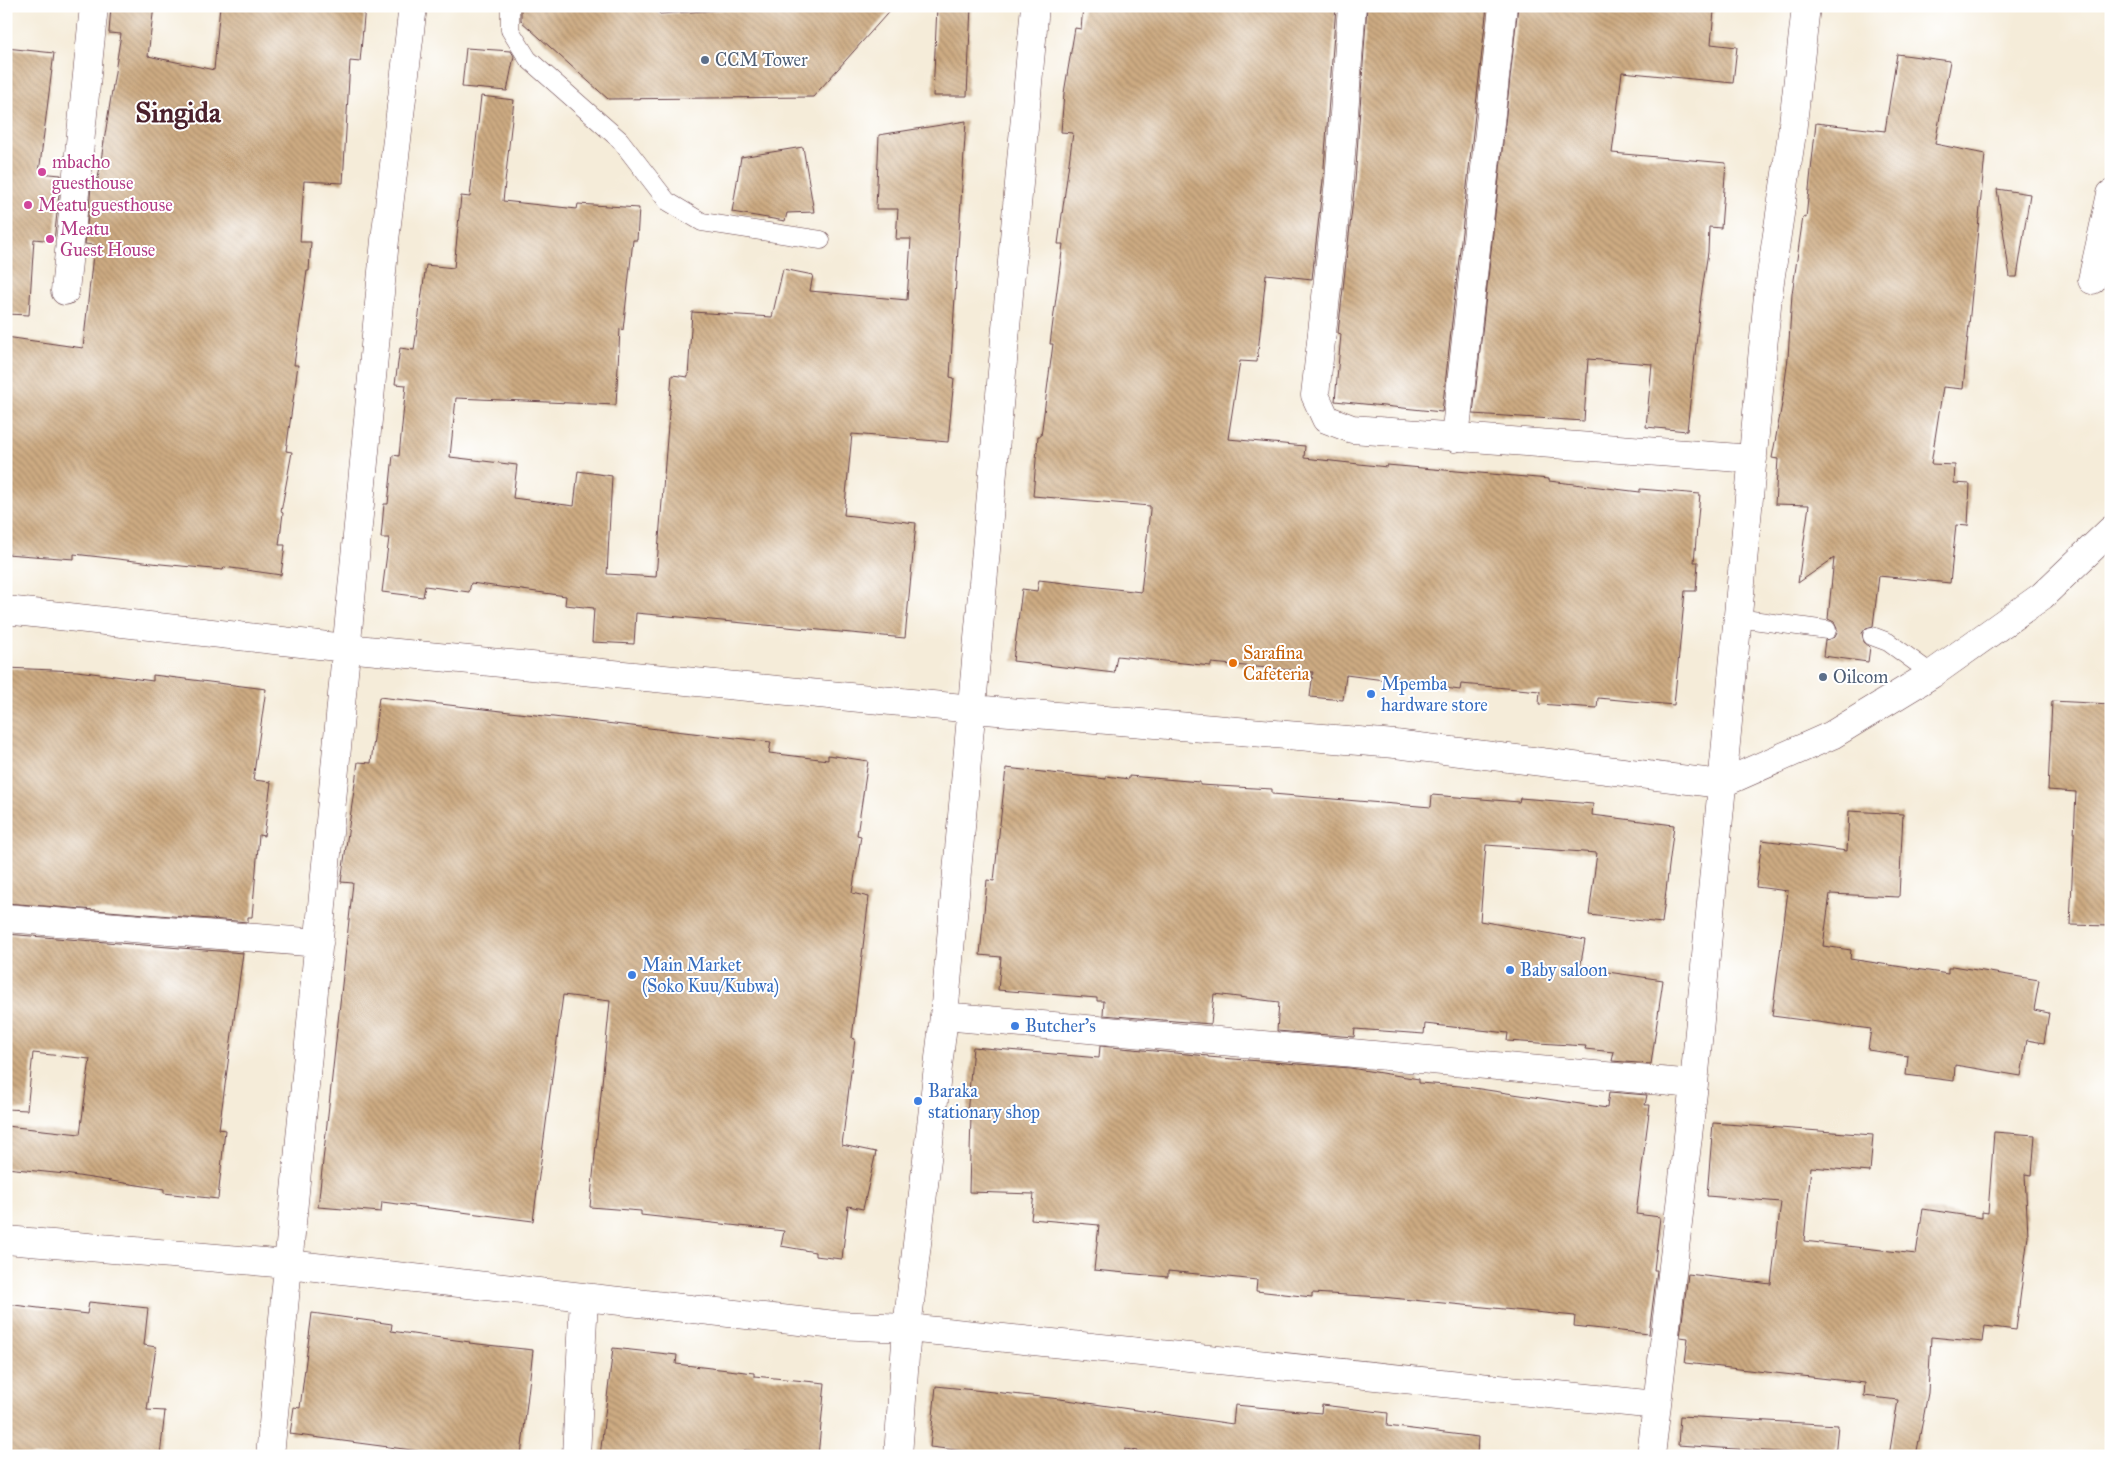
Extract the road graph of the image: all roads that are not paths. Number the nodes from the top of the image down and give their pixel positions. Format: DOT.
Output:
graph roads {
  1 [pos="94,6"];
  2 [pos="413,6"];
  3 [pos="510,6"];
  4 [pos="1035,6"];
  5 [pos="1352,6"];
  6 [pos="1503,6"];
  7 [pos="1806,6"];
  8 [pos="2111,194"];
  9 [pos="821,240"];
  10 [pos="2092,280"];
  11 [pos="65,291"];
  12 [pos="1455,438"];
  13 [pos="1753,459"];
  14 [pos="2111,530"];
  15 [pos="6,610"];
  16 [pos="1737,618"];
  17 [pos="1827,630"];
  18 [pos="1872,636"];
  19 [pos="346,648"];
  20 [pos="1932,674"];
  21 [pos="973,709"];
  22 [pos="1721,784"];
  23 [pos="6,918"];
  24 [pos="318,943"];
  25 [pos="944,1016"];
  26 [pos="1694,1084"];
  27 [pos="6,1240"];
  28 [pos="288,1264"];
  29 [pos="584,1298"];
  30 [pos="907,1328"];
  31 [pos="1656,1405"];
  32 [pos="270,1456"];
  33 [pos="576,1456"];
  34 [pos="898,1456"];
  35 [pos="1651,1456"];
  1 -- 11 [label="street"];
  2 -- 19 [label="street"];
  3 -- 9 [label="lane"];
  4 -- 21 [label="street"];
  5 -- 12 [label="street"];
  6 -- 12 [label="street"];
  7 -- 13 [label="street"];
  8 -- 10 [label="street"];
  12 -- 13 [label="street"];
  13 -- 16 [label="street"];
  14 -- 20 [label="street"];
  15 -- 19 [label="street"];
  16 -- 17 [label="lane"];
  16 -- 22 [label="street"];
  18 -- 20 [label="lane"];
  19 -- 21 [label="street"];
  19 -- 24 [label="street"];
  20 -- 22 [label="street"];
  21 -- 22 [label="street"];
  21 -- 25 [label="street"];
  22 -- 26 [label="street"];
  23 -- 24 [label="street"];
  24 -- 28 [label="street"];
  25 -- 26 [label="street"];
  25 -- 30 [label="street"];
  26 -- 31 [label="street"];
  27 -- 28 [label="street"];
  28 -- 29 [label="street"];
  28 -- 32 [label="street"];
  29 -- 30 [label="street"];
  29 -- 33 [label="street"];
  30 -- 31 [label="street"];
  30 -- 34 [label="street"];
  31 -- 35 [label="street"];
}
